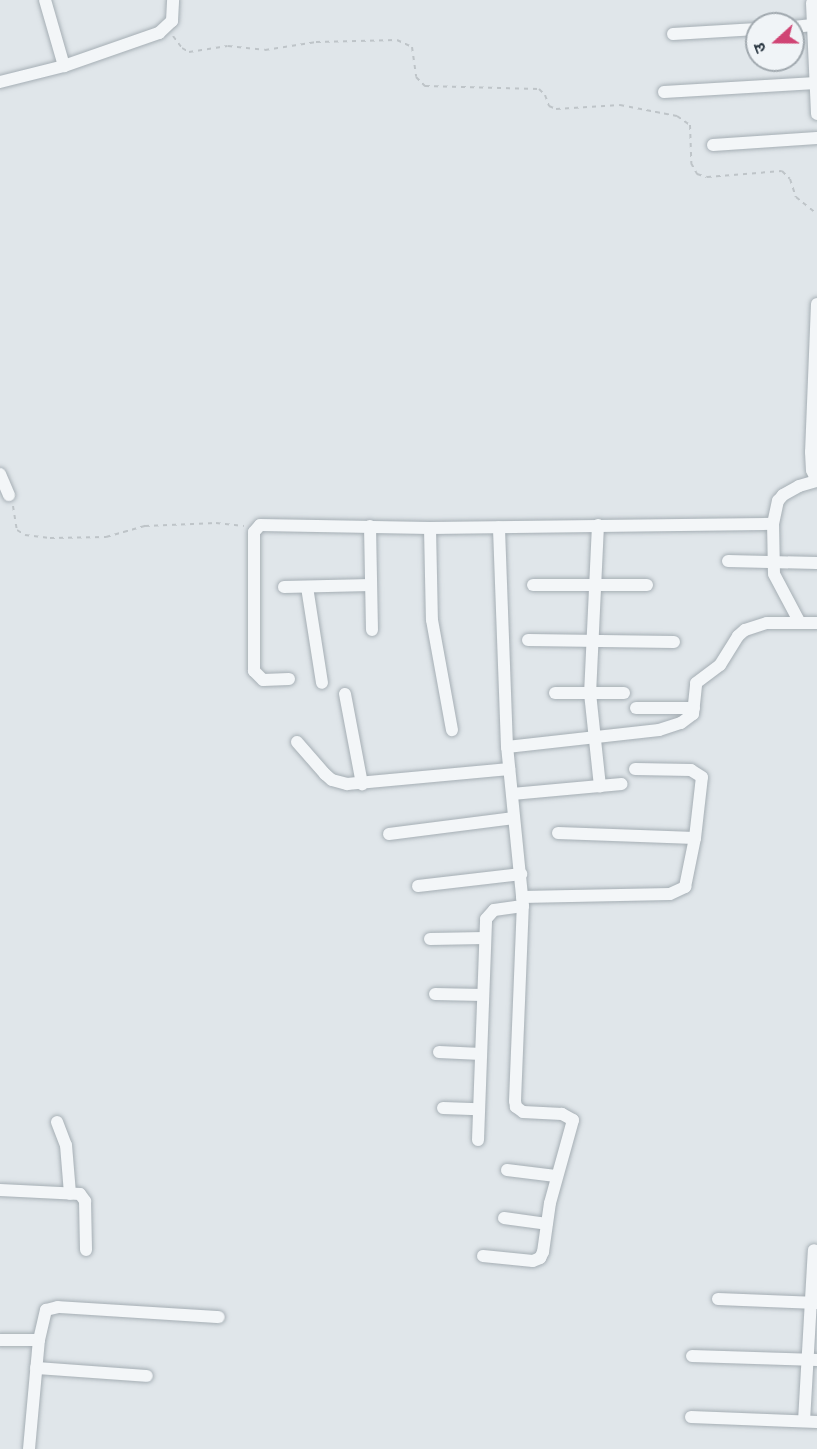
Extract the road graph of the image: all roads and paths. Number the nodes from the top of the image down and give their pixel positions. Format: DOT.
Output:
graph roads {
  1 [pos="45,0"];
  2 [pos="173,0"];
  3 [pos="812,3"];
  4 [pos="813,25"];
  5 [pos="805,26"];
  6 [pos="168,28"];
  7 [pos="745,30"];
  8 [pos="673,34"];
  9 [pos="64,66"];
  10 [pos="0,82"];
  11 [pos="816,83"];
  12 [pos="664,92"];
  13 [pos="817,114"];
  14 [pos="817,138"];
  15 [pos="713,145"];
  16 [pos="817,214"];
  17 [pos="817,304"];
  18 [pos="0,474"];
  19 [pos="817,482"];
  20 [pos="9,495"];
  21 [pos="15,513"];
  22 [pos="773,524"];
  23 [pos="598,525"];
  24 [pos="370,526"];
  25 [pos="256,527"];
  26 [pos="499,527"];
  27 [pos="430,528"];
  28 [pos="728,561"];
  29 [pos="773,562"];
  30 [pos="817,563"];
  31 [pos="371,585"];
  32 [pos="533,585"];
  33 [pos="647,585"];
  34 [pos="594,586"];
  35 [pos="285,587"];
  36 [pos="307,587"];
  37 [pos="800,623"];
  38 [pos="817,623"];
  39 [pos="372,630"];
  40 [pos="528,640"];
  41 [pos="592,640"];
  42 [pos="674,642"];
  43 [pos="289,679"];
  44 [pos="322,683"];
  45 [pos="555,693"];
  46 [pos="590,693"];
  47 [pos="624,693"];
  48 [pos="345,694"];
  49 [pos="636,708"];
  50 [pos="694,708"];
  51 [pos="452,730"];
  52 [pos="595,738"];
  53 [pos="297,742"];
  54 [pos="507,747"];
  55 [pos="509,769"];
  56 [pos="634,769"];
  57 [pos="362,784"];
  58 [pos="622,784"];
  59 [pos="600,786"];
  60 [pos="512,794"];
  61 [pos="514,818"];
  62 [pos="558,833"];
  63 [pos="389,834"];
  64 [pos="695,838"];
  65 [pos="521,874"];
  66 [pos="418,886"];
  67 [pos="523,902"];
  68 [pos="485,938"];
  69 [pos="430,939"];
  70 [pos="435,994"];
  71 [pos="483,995"];
  72 [pos="439,1052"];
  73 [pos="481,1054"];
  74 [pos="443,1108"];
  75 [pos="478,1109"];
  76 [pos="57,1122"];
  77 [pos="478,1140"];
  78 [pos="507,1170"];
  79 [pos="556,1176"];
  80 [pos="0,1190"];
  81 [pos="70,1194"];
  82 [pos="504,1218"];
  83 [pos="546,1224"];
  84 [pos="86,1250"];
  85 [pos="814,1250"];
  86 [pos="483,1256"];
  87 [pos="718,1299"];
  88 [pos="814,1302"];
  89 [pos="219,1317"];
  90 [pos="0,1340"];
  91 [pos="39,1340"];
  92 [pos="692,1356"];
  93 [pos="812,1360"];
  94 [pos="36,1368"];
  95 [pos="147,1376"];
  96 [pos="692,1417"];
  97 [pos="811,1421"];
  98 [pos="28,1449"];
  1 -- 9 [label="street"];
  2 -- 6 [label="street"];
  3 -- 4 [label="street"];
  4 -- 5 [label="street"];
  4 -- 11 [label="street"];
  6 -- 9 [label="street"];
  6 -- 16 [label="path"];
  7 -- 8 [label="street"];
  9 -- 10 [label="street"];
  11 -- 12 [label="street"];
  11 -- 13 [label="street"];
  14 -- 15 [label="street"];
  17 -- 19 [label="street"];
  18 -- 20 [label="street"];
  19 -- 22 [label="street"];
  21 -- 25 [label="path"];
  22 -- 23 [label="street"];
  22 -- 29 [label="street"];
  23 -- 26 [label="street"];
  23 -- 34 [label="street"];
  24 -- 25 [label="street"];
  24 -- 27 [label="street"];
  24 -- 31 [label="street"];
  25 -- 43 [label="street"];
  26 -- 27 [label="street"];
  26 -- 54 [label="street"];
  27 -- 51 [label="street"];
  28 -- 29 [label="street"];
  29 -- 30 [label="street"];
  29 -- 37 [label="street"];
  31 -- 36 [label="street"];
  31 -- 39 [label="street"];
  32 -- 34 [label="street"];
  33 -- 34 [label="street"];
  34 -- 41 [label="street"];
  35 -- 36 [label="street"];
  36 -- 44 [label="street"];
  37 -- 38 [label="street"];
  37 -- 50 [label="street"];
  40 -- 41 [label="street"];
  41 -- 42 [label="street"];
  41 -- 46 [label="street"];
  45 -- 46 [label="street"];
  46 -- 47 [label="street"];
  46 -- 52 [label="street"];
  48 -- 57 [label="street"];
  49 -- 50 [label="street"];
  50 -- 52 [label="street"];
  52 -- 54 [label="street"];
  52 -- 59 [label="street"];
  53 -- 57 [label="street"];
  54 -- 55 [label="street"];
  55 -- 57 [label="street"];
  55 -- 60 [label="street"];
  56 -- 64 [label="street"];
  58 -- 59 [label="street"];
  59 -- 60 [label="street"];
  60 -- 61 [label="street"];
  61 -- 63 [label="street"];
  61 -- 65 [label="street"];
  62 -- 64 [label="street"];
  64 -- 67 [label="street"];
  65 -- 66 [label="street"];
  65 -- 67 [label="street"];
  67 -- 68 [label="street"];
  67 -- 79 [label="street"];
  68 -- 69 [label="street"];
  68 -- 71 [label="street"];
  70 -- 71 [label="street"];
  71 -- 73 [label="street"];
  72 -- 73 [label="street"];
  73 -- 75 [label="street"];
  74 -- 75 [label="street"];
  75 -- 77 [label="street"];
  76 -- 81 [label="street"];
  78 -- 79 [label="street"];
  79 -- 83 [label="street"];
  80 -- 81 [label="street"];
  81 -- 84 [label="street"];
  82 -- 83 [label="street"];
  83 -- 86 [label="street"];
  85 -- 88 [label="street"];
  87 -- 88 [label="street"];
  88 -- 93 [label="street"];
  89 -- 91 [label="street"];
  90 -- 91 [label="street"];
  91 -- 94 [label="street"];
  92 -- 93 [label="street"];
  93 -- 97 [label="street"];
  94 -- 95 [label="street"];
  94 -- 98 [label="street"];
  96 -- 97 [label="street"];
}
